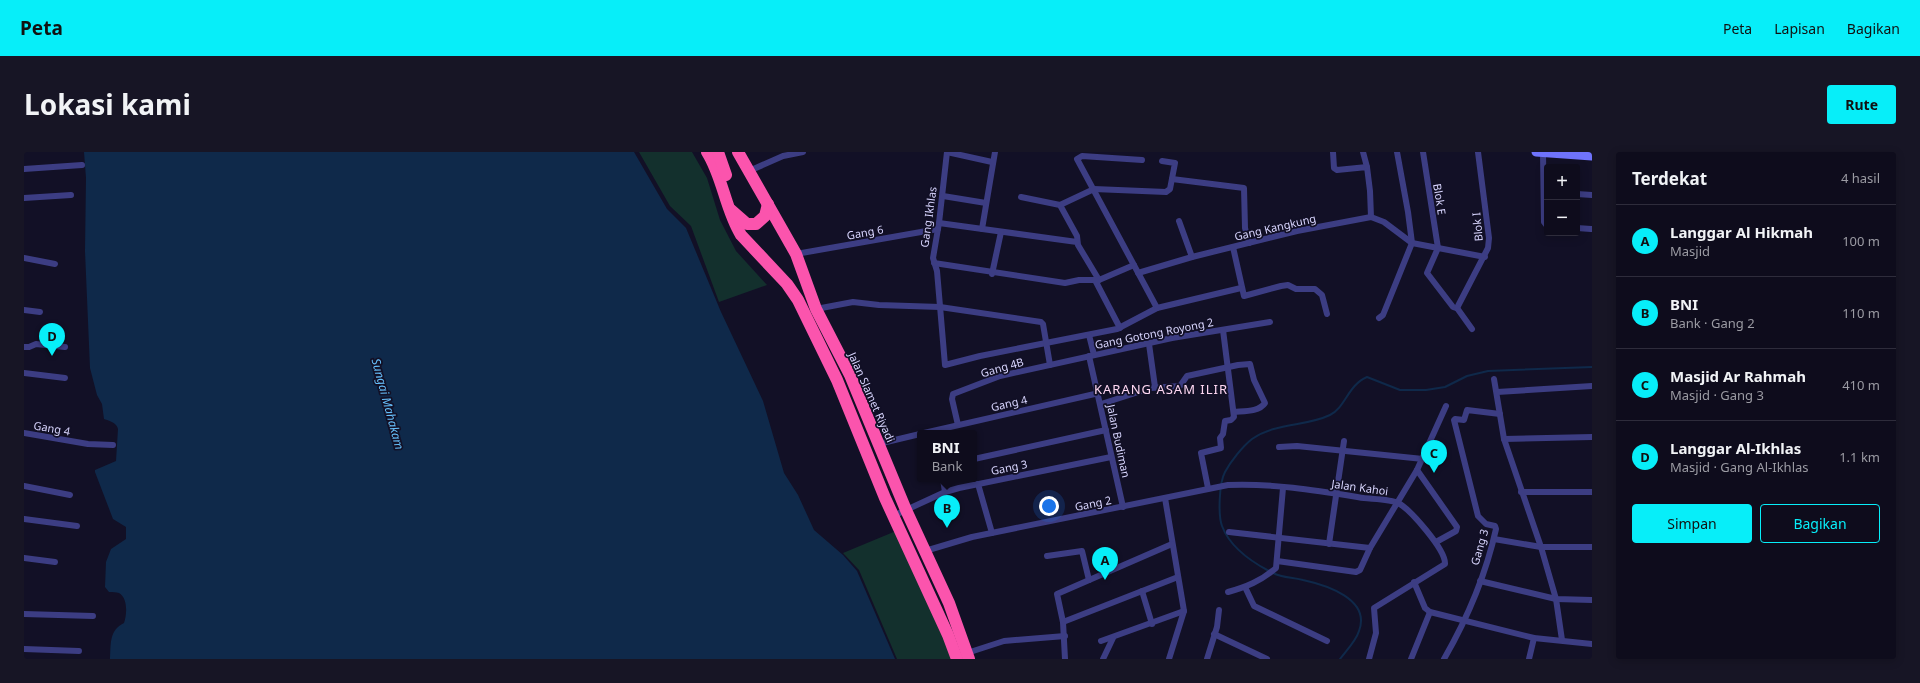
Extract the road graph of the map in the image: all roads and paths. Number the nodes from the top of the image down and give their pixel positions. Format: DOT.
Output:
graph roads {
  1 [pos="706,152"];
  2 [pos="718,152"];
  3 [pos="738,152"];
  4 [pos="803,152"];
  5 [pos="947,152"];
  6 [pos="994,152"];
  7 [pos="1333,152"];
  8 [pos="1363,152"];
  9 [pos="1397,152"];
  10 [pos="1423,152"];
  11 [pos="1486,152"];
  12 [pos="1540,153"];
  13 [pos="1479,154"];
  14 [pos="1592,156"];
  15 [pos="1142,160"];
  16 [pos="1162,161"];
  17 [pos="992,162"];
  18 [pos="82,165"];
  19 [pos="1366,167"];
  20 [pos="24,168"];
  21 [pos="749,171"];
  22 [pos="1172,179"];
  23 [pos="1544,180"];
  24 [pos="1094,189"];
  25 [pos="1580,194"];
  26 [pos="71,195"];
  27 [pos="1592,195"];
  28 [pos="943,196"];
  29 [pos="1021,197"];
  30 [pos="24,198"];
  31 [pos="986,203"];
  32 [pos="768,204"];
  33 [pos="1060,205"];
  34 [pos="729,207"];
  35 [pos="1371,217"];
  36 [pos="1179,220"];
  37 [pos="939,226"];
  38 [pos="1580,228"];
  39 [pos="982,229"];
  40 [pos="1591,229"];
  41 [pos="1001,232"];
  42 [pos="1077,242"];
  43 [pos="1249,243"];
  44 [pos="1412,243"];
  45 [pos="1233,247"];
  46 [pos="1438,248"];
  47 [pos="796,254"];
  48 [pos="1192,257"];
  49 [pos="1485,257"];
  50 [pos="24,258"];
  51 [pos="934,263"];
  52 [pos="55,264"];
  53 [pos="1134,265"];
  54 [pos="1138,273"];
  55 [pos="992,274"];
  56 [pos="1097,280"];
  57 [pos="1241,288"];
  58 [pos="1455,307"];
  59 [pos="940,308"];
  60 [pos="1157,308"];
  61 [pos="816,309"];
  62 [pos="24,310"];
  63 [pos="40,312"];
  64 [pos="1327,314"];
  65 [pos="1379,318"];
  66 [pos="1270,322"];
  67 [pos="1120,328"];
  68 [pos="1472,329"];
  69 [pos="1223,330"];
  70 [pos="1089,335"];
  71 [pos="1046,343"];
  72 [pos="1149,344"];
  73 [pos="24,346"];
  74 [pos="65,347"];
  75 [pos="1091,356"];
  76 [pos="1050,365"];
  77 [pos="1228,367"];
  78 [pos="24,372"];
  79 [pos="65,378"];
  80 [pos="1494,379"];
  81 [pos="1592,386"];
  82 [pos="1155,388"];
  83 [pos="1497,392"];
  84 [pos="1099,393"];
  85 [pos="1101,404"];
  86 [pos="1446,406"];
  87 [pos="1234,412"];
  88 [pos="1500,414"];
  89 [pos="958,425"];
  90 [pos="942,430"];
  91 [pos="1106,430"];
  92 [pos="24,432"];
  93 [pos="917,435"];
  94 [pos="1592,437"];
  95 [pos="1504,439"];
  96 [pos="1344,441"];
  97 [pos="878,444"];
  98 [pos="112,445"];
  99 [pos="1279,447"];
  100 [pos="1342,450"];
  101 [pos="1111,457"];
  102 [pos="977,458"];
  103 [pos="1423,459"];
  104 [pos="1417,470"];
  105 [pos="943,482"];
  106 [pos="978,484"];
  107 [pos="1228,485"];
  108 [pos="24,486"];
  109 [pos="1208,488"];
  110 [pos="1283,488"];
  111 [pos="945,492"];
  112 [pos="1521,492"];
  113 [pos="1592,492"];
  114 [pos="1336,493"];
  115 [pos="899,494"];
  116 [pos="70,495"];
  117 [pos="885,498"];
  118 [pos="1164,498"];
  119 [pos="1398,502"];
  120 [pos="1123,507"];
  121 [pos="906,510"];
  122 [pos="893,516"];
  123 [pos="24,519"];
  124 [pos="77,526"];
  125 [pos="1230,532"];
  126 [pos="992,533"];
  127 [pos="1278,537"];
  128 [pos="1494,539"];
  129 [pos="1436,542"];
  130 [pos="1172,544"];
  131 [pos="1329,544"];
  132 [pos="1592,547"];
  133 [pos="1370,548"];
  134 [pos="1541,548"];
  135 [pos="925,551"];
  136 [pos="1048,556"];
  137 [pos="24,558"];
  138 [pos="56,562"];
  139 [pos="1276,564"];
  140 [pos="1178,577"];
  141 [pos="1089,580"];
  142 [pos="1480,581"];
  143 [pos="1414,582"];
  144 [pos="1245,587"];
  145 [pos="1142,591"];
  146 [pos="1228,592"];
  147 [pos="1556,599"];
  148 [pos="1592,600"];
  149 [pos="1219,610"];
  150 [pos="1184,611"];
  151 [pos="1430,612"];
  152 [pos="24,614"];
  153 [pos="93,616"];
  154 [pos="1464,621"];
  155 [pos="1063,622"];
  156 [pos="1152,624"];
  157 [pos="1214,634"];
  158 [pos="1065,636"];
  159 [pos="1113,638"];
  160 [pos="1534,638"];
  161 [pos="1562,640"];
  162 [pos="1101,641"];
  163 [pos="1327,641"];
  164 [pos="1592,644"];
  165 [pos="24,649"];
  166 [pos="79,651"];
  167 [pos="964,657"];
  168 [pos="1066,659"];
  169 [pos="1102,659"];
  170 [pos="1169,659"];
  171 [pos="1207,659"];
  172 [pos="1267,659"];
  173 [pos="1369,659"];
  174 [pos="1411,659"];
  175 [pos="1444,659"];
  176 [pos="1529,659"];
  1 -- 34 [label="highway"];
  2 -- 34 [label="highway"];
  3 -- 21 [label="highway, Jalan Slamet Riyadi"];
  4 -- 21 [label="street"];
  5 -- 17 [label="street, Gang Ikhlas"];
  5 -- 28 [label="street, Gang Ikhlas"];
  6 -- 17 [label="street"];
  7 -- 19 [label="street"];
  8 -- 19 [label="street"];
  9 -- 44 [label="street"];
  10 -- 46 [label="street, Blok E"];
  11 -- 13 [label="street, Blok I"];
  12 -- 14 [label="street"];
  12 -- 23 [label="street"];
  13 -- 49 [label="street, Blok I"];
  15 -- 24 [label="street"];
  16 -- 22 [label="street"];
  17 -- 31 [label="street"];
  18 -- 20 [label="street"];
  19 -- 35 [label="street"];
  21 -- 32 [label="highway, Jalan Slamet Riyadi"];
  22 -- 24 [label="street"];
  22 -- 43 [label="street"];
  24 -- 33 [label="street"];
  24 -- 53 [label="street"];
  25 -- 27 [label="street"];
  26 -- 30 [label="street"];
  28 -- 31 [label="street"];
  28 -- 37 [label="street, Gang Ikhlas"];
  29 -- 33 [label="street"];
  31 -- 39 [label="street"];
  32 -- 34 [label="highway"];
  32 -- 47 [label="highway, Jalan Slamet Riyadi"];
  33 -- 42 [label="street"];
  34 -- 117 [label="highway"];
  35 -- 43 [label="street, Gang Kangkung"];
  35 -- 44 [label="street"];
  36 -- 48 [label="street"];
  37 -- 39 [label="street, Gang 6"];
  37 -- 47 [label="street, Gang 6"];
  37 -- 51 [label="street, Gang Ikhlas"];
  38 -- 40 [label="street"];
  39 -- 41 [label="street, Gang 6"];
  41 -- 42 [label="street, Gang 6"];
  41 -- 55 [label="street"];
  42 -- 56 [label="street"];
  43 -- 45 [label="street, Gang Kangkung"];
  44 -- 46 [label="street"];
  44 -- 65 [label="street"];
  45 -- 48 [label="street, Gang Kangkung"];
  45 -- 57 [label="street"];
  46 -- 49 [label="street"];
  46 -- 58 [label="street"];
  47 -- 61 [label="highway, Jalan Slamet Riyadi"];
  48 -- 54 [label="street, Gang Kangkung"];
  49 -- 58 [label="street, Blok I"];
  50 -- 52 [label="street"];
  51 -- 55 [label="street"];
  51 -- 59 [label="street, Gang Ikhlas"];
  53 -- 54 [label="street"];
  53 -- 56 [label="street"];
  54 -- 60 [label="street"];
  55 -- 56 [label="street"];
  56 -- 67 [label="street"];
  57 -- 60 [label="street"];
  57 -- 64 [label="street"];
  58 -- 68 [label="street"];
  59 -- 61 [label="street"];
  59 -- 71 [label="street"];
  59 -- 71 [label="street, Gang Ikhlas"];
  60 -- 67 [label="street"];
  61 -- 97 [label="highway, Jalan Slamet Riyadi"];
  62 -- 63 [label="street"];
  66 -- 69 [label="street, Gang Gotong Royong 2"];
  67 -- 70 [label="street"];
  69 -- 72 [label="street, Gang Gotong Royong 2"];
  69 -- 77 [label="street"];
  70 -- 71 [label="street"];
  70 -- 75 [label="street, Jalan Budiman"];
  71 -- 76 [label="street"];
  72 -- 75 [label="street, Gang Gotong Royong 2"];
  72 -- 82 [label="street"];
  73 -- 74 [label="street"];
  75 -- 76 [label="street, Gang 4B"];
  75 -- 84 [label="street, Jalan Budiman"];
  76 -- 89 [label="street, Gang 4B"];
  77 -- 82 [label="street"];
  77 -- 87 [label="street"];
  77 -- 87 [label="street"];
  78 -- 79 [label="street"];
  80 -- 83 [label="street"];
  81 -- 83 [label="street"];
  82 -- 85 [label="street"];
  83 -- 88 [label="street"];
  84 -- 85 [label="street, Jalan Budiman"];
  84 -- 89 [label="street, Gang 4"];
  85 -- 91 [label="street, Jalan Budiman"];
  86 -- 103 [label="street"];
  87 -- 109 [label="street"];
  88 -- 95 [label="street"];
  88 -- 128 [label="street, Gang 3"];
  89 -- 90 [label="street, Gang 4"];
  91 -- 101 [label="street, Jalan Budiman"];
  91 -- 102 [label="street"];
  92 -- 98 [label="street, Gang 4"];
  93 -- 97 [label="street"];
  94 -- 95 [label="street"];
  95 -- 112 [label="street"];
  96 -- 100 [label="street"];
  97 -- 115 [label="highway, Jalan Slamet Riyadi"];
  99 -- 100 [label="street"];
  100 -- 103 [label="street"];
  100 -- 114 [label="street"];
  101 -- 106 [label="street, Gang 3"];
  101 -- 120 [label="street, Jalan Budiman"];
  103 -- 104 [label="street"];
  104 -- 119 [label="street"];
  104 -- 129 [label="street"];
  105 -- 111 [label="street"];
  106 -- 111 [label="street, Gang 3"];
  106 -- 126 [label="street"];
  107 -- 109 [label="street, Gang 2"];
  107 -- 110 [label="street, Jalan Kahoi"];
  108 -- 116 [label="street"];
  109 -- 118 [label="street, Gang 2"];
  110 -- 114 [label="street, Jalan Kahoi"];
  110 -- 127 [label="street"];
  111 -- 121 [label="street, Gang 3"];
  112 -- 113 [label="street"];
  112 -- 134 [label="street"];
  114 -- 119 [label="street, Jalan Kahoi"];
  114 -- 131 [label="street"];
  115 -- 117 [label="highway"];
  115 -- 121 [label="highway, Jalan Slamet Riyadi"];
  117 -- 122 [label="highway"];
  118 -- 120 [label="street, Gang 2"];
  118 -- 130 [label="street"];
  119 -- 129 [label="street, Jalan Kahoi"];
  119 -- 133 [label="street"];
  120 -- 126 [label="street, Gang 2"];
  121 -- 122 [label="street, Gang 3"];
  121 -- 135 [label="highway, Jalan Slamet Riyadi"];
  122 -- 167 [label="highway"];
  123 -- 124 [label="street"];
  125 -- 127 [label="street"];
  126 -- 135 [label="street, Gang 2"];
  127 -- 131 [label="street"];
  127 -- 139 [label="street"];
  128 -- 134 [label="street"];
  128 -- 142 [label="street, Gang 3"];
  129 -- 143 [label="street, Jalan Kahoi"];
  130 -- 140 [label="street"];
  130 -- 141 [label="street"];
  131 -- 133 [label="street"];
  132 -- 134 [label="street"];
  133 -- 139 [label="street"];
  134 -- 147 [label="street"];
  135 -- 167 [label="highway, Jalan Slamet Riyadi"];
  136 -- 141 [label="street"];
  137 -- 138 [label="street"];
  139 -- 144 [label="street"];
  140 -- 145 [label="street"];
  140 -- 150 [label="street"];
  141 -- 155 [label="street"];
  142 -- 147 [label="street"];
  142 -- 154 [label="street, Gang 3"];
  143 -- 151 [label="street"];
  143 -- 173 [label="street, Jalan Kahoi"];
  144 -- 146 [label="street"];
  144 -- 163 [label="street"];
  145 -- 155 [label="street"];
  145 -- 156 [label="street"];
  147 -- 148 [label="street"];
  147 -- 161 [label="street"];
  149 -- 157 [label="street"];
  150 -- 156 [label="street"];
  150 -- 170 [label="street"];
  151 -- 154 [label="street"];
  151 -- 174 [label="street"];
  152 -- 153 [label="street"];
  154 -- 160 [label="street"];
  154 -- 175 [label="street, Gang 3"];
  155 -- 158 [label="street"];
  156 -- 159 [label="street"];
  157 -- 171 [label="street"];
  157 -- 172 [label="street"];
  158 -- 167 [label="street"];
  158 -- 168 [label="street"];
  159 -- 162 [label="street"];
  159 -- 169 [label="street"];
  160 -- 161 [label="street"];
  160 -- 176 [label="street"];
  161 -- 164 [label="street"];
  165 -- 166 [label="street"];
}
